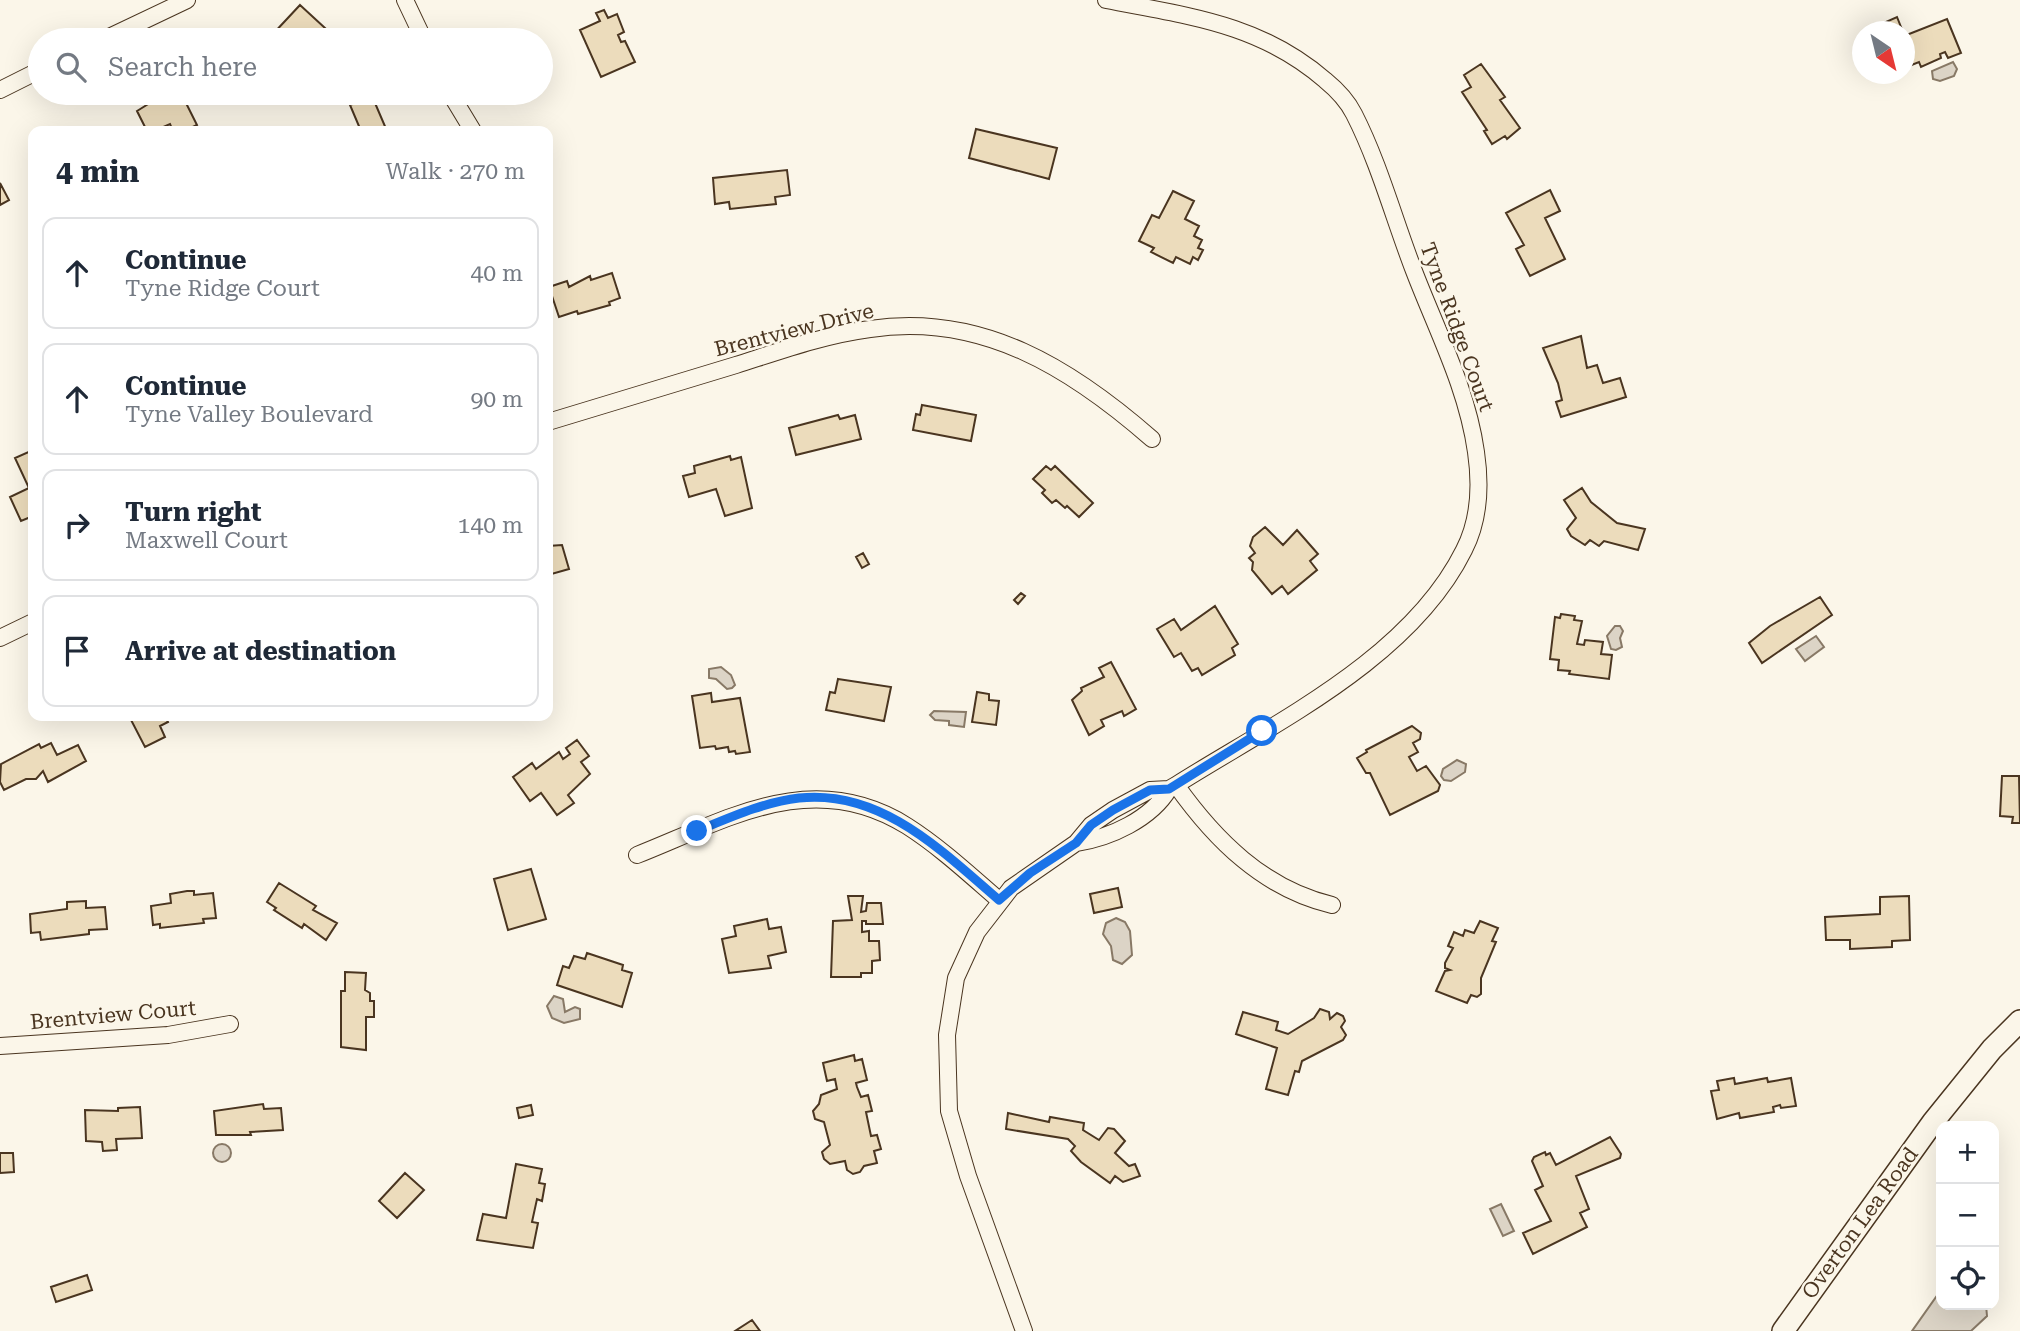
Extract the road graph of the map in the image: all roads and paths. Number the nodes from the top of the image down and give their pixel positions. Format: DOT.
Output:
graph roads {
  1 [pos="187,0"];
  2 [pos="405,0"];
  3 [pos="1106,0"];
  4 [pos="128,28"];
  5 [pos="418,28"];
  6 [pos="28,76"];
  7 [pos="0,90"];
  8 [pos="457,105"];
  9 [pos="470,126"];
  10 [pos="553,420"];
  11 [pos="1152,439"];
  12 [pos="28,624"];
  13 [pos="0,638"];
  14 [pos="1172,787"];
  15 [pos="638,855"];
  16 [pos="999,900"];
  17 [pos="1332,905"];
  18 [pos="2020,1021"];
  19 [pos="230,1024"];
  20 [pos="0,1046"];
  21 [pos="1024,1331"];
  22 [pos="1783,1331"];
  1 -- 4 [label="street"];
  2 -- 5 [label="street"];
  3 -- 14 [label="street, Tyne Ridge Court"];
  6 -- 7 [label="street"];
  8 -- 9 [label="street"];
  10 -- 11 [label="street, Brentview Drive"];
  12 -- 13 [label="street"];
  14 -- 16 [label="street, Tyne Ridge Court"];
  14 -- 17 [label="street"];
  15 -- 16 [label="street"];
  16 -- 21 [label="street, Tyne Ridge Court"];
  18 -- 22 [label="street, Overton Lea Road"];
  19 -- 20 [label="street, Brentview Court"];
}
